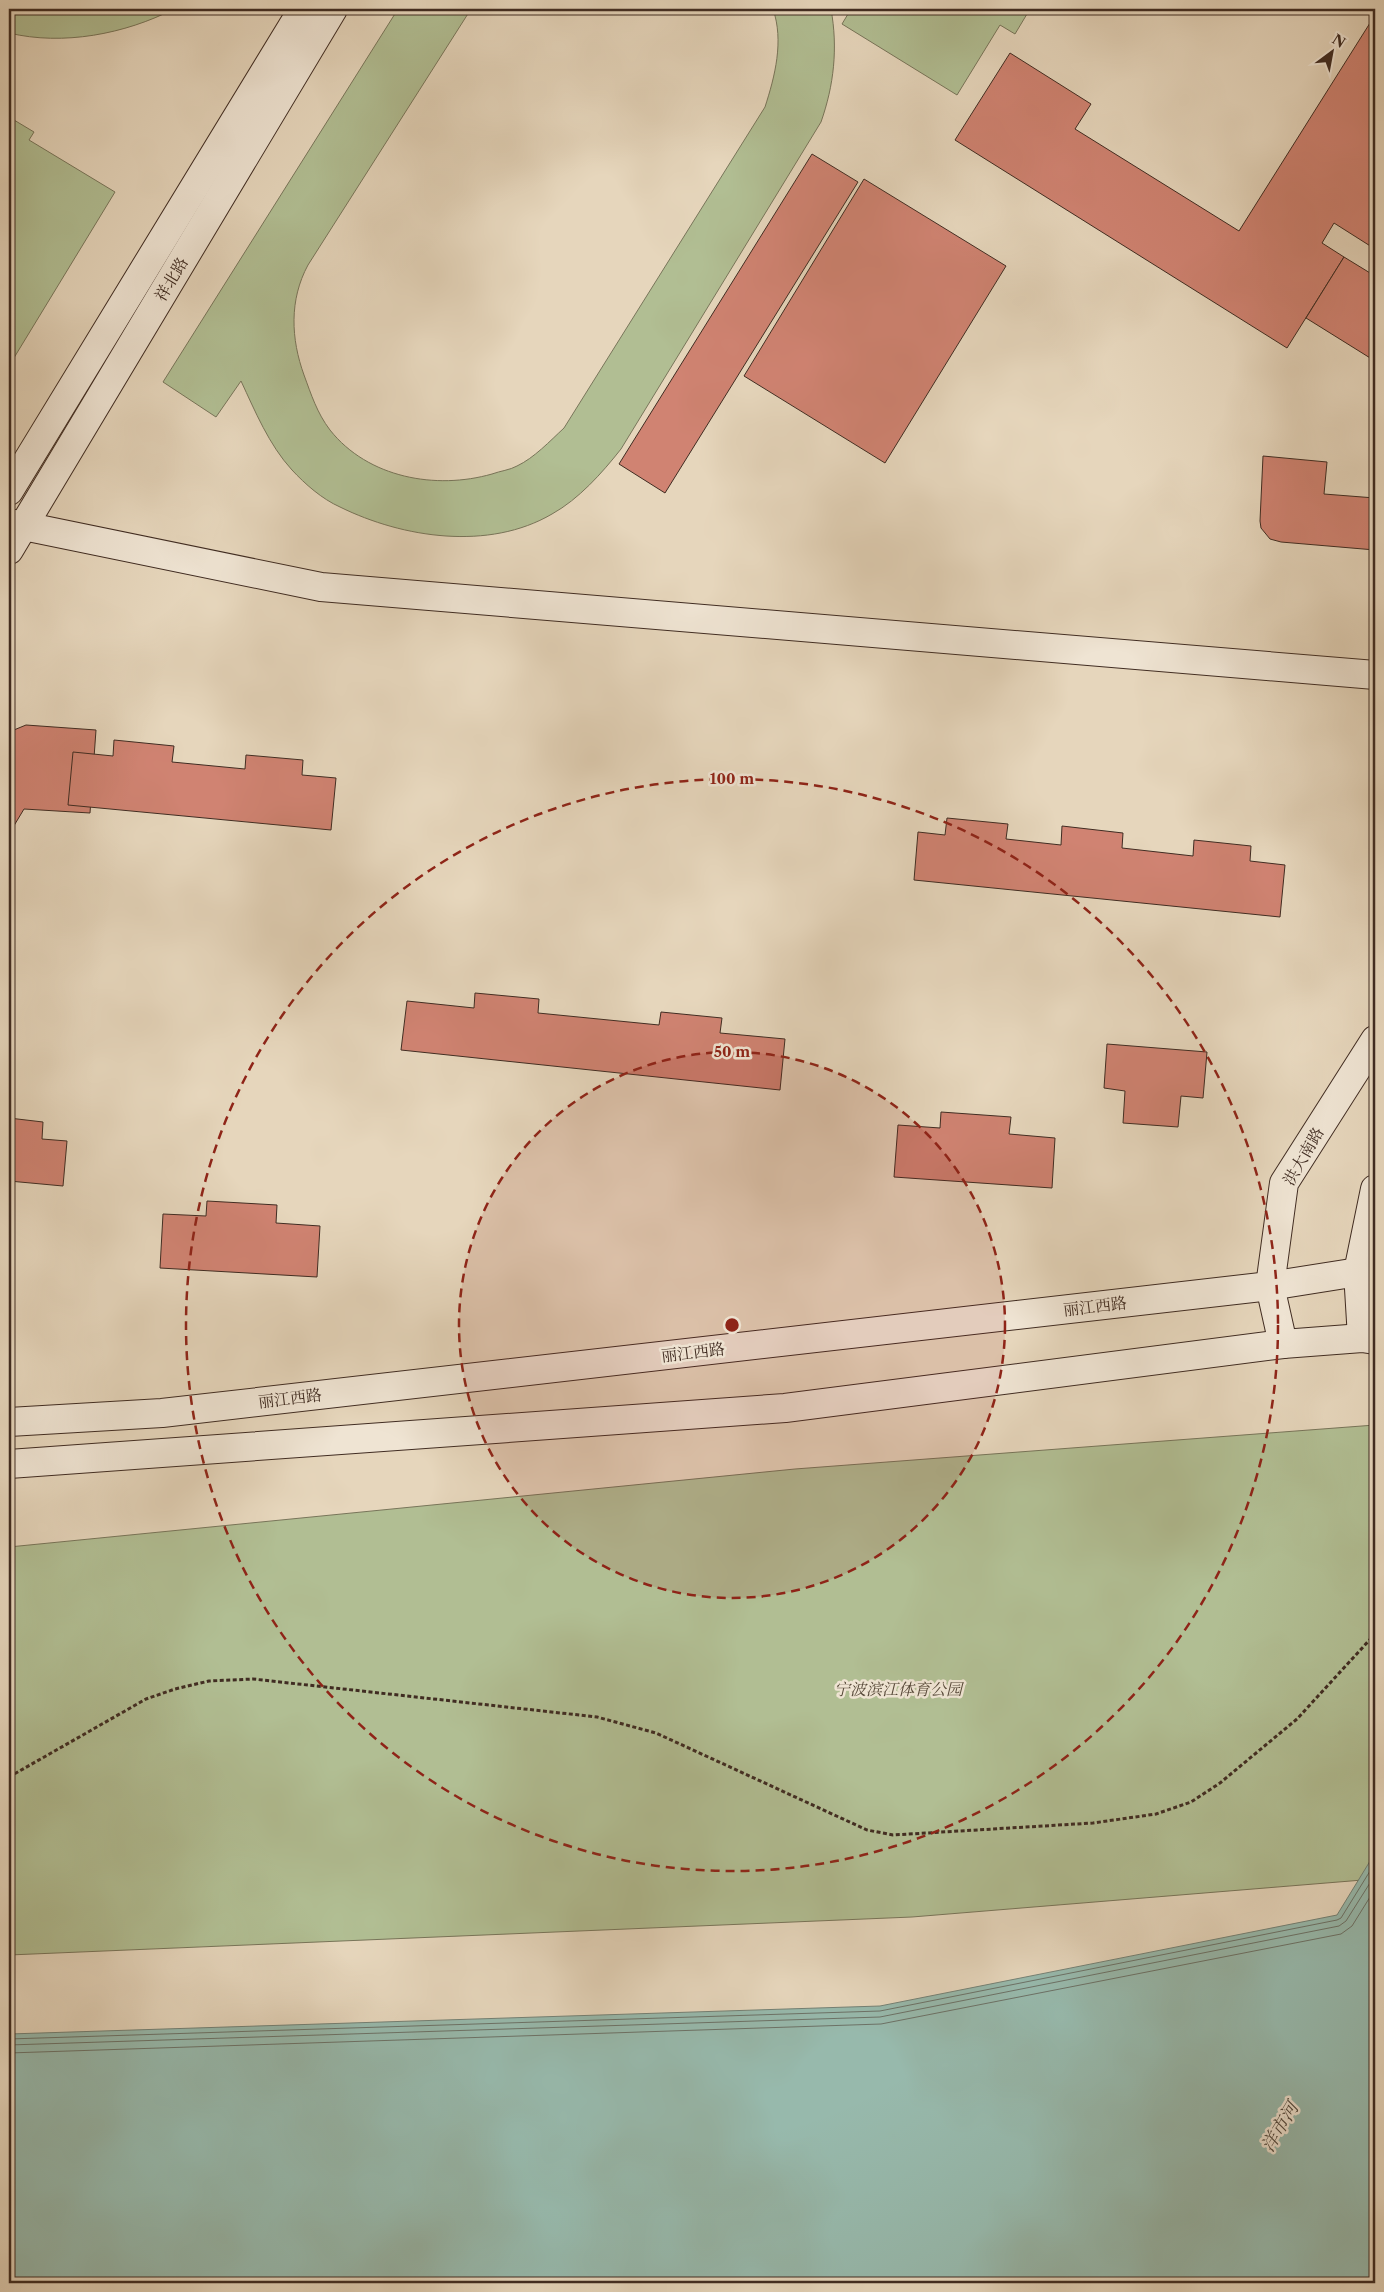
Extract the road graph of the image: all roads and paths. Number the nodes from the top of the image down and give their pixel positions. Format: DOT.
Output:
graph roads {
  1 [pos="303,9"];
  2 [pos="334,9"];
  3 [pos="9,491"];
  4 [pos="16,524"];
  5 [pos="9,550"];
  6 [pos="1375,675"];
  7 [pos="1375,1040"];
  8 [pos="1375,1189"];
  9 [pos="1366,1273"];
  10 [pos="1270,1286"];
  11 [pos="1369,1339"];
  12 [pos="1283,1344"];
  13 [pos="9,1422"];
  14 [pos="9,1464"];
  15 [pos="1375,1634"];
  16 [pos="9,1777"];
  1 -- 3 [label="main road, 祥北路"];
  2 -- 4 [label="main road, 祥北路"];
  4 -- 5 [label="main road, 祥北路"];
  4 -- 6 [label="main road"];
  7 -- 10 [label="main road, 洪大南路"];
  8 -- 9 [label="main road"];
  9 -- 10 [label="main road, 丽江西路"];
  9 -- 11 [label="main road"];
  10 -- 12 [label="main road, 洪大南路"];
  10 -- 13 [label="main road, 丽江西路"];
  11 -- 12 [label="main road"];
  12 -- 14 [label="main road"];
  15 -- 16 [label="path"];
}
